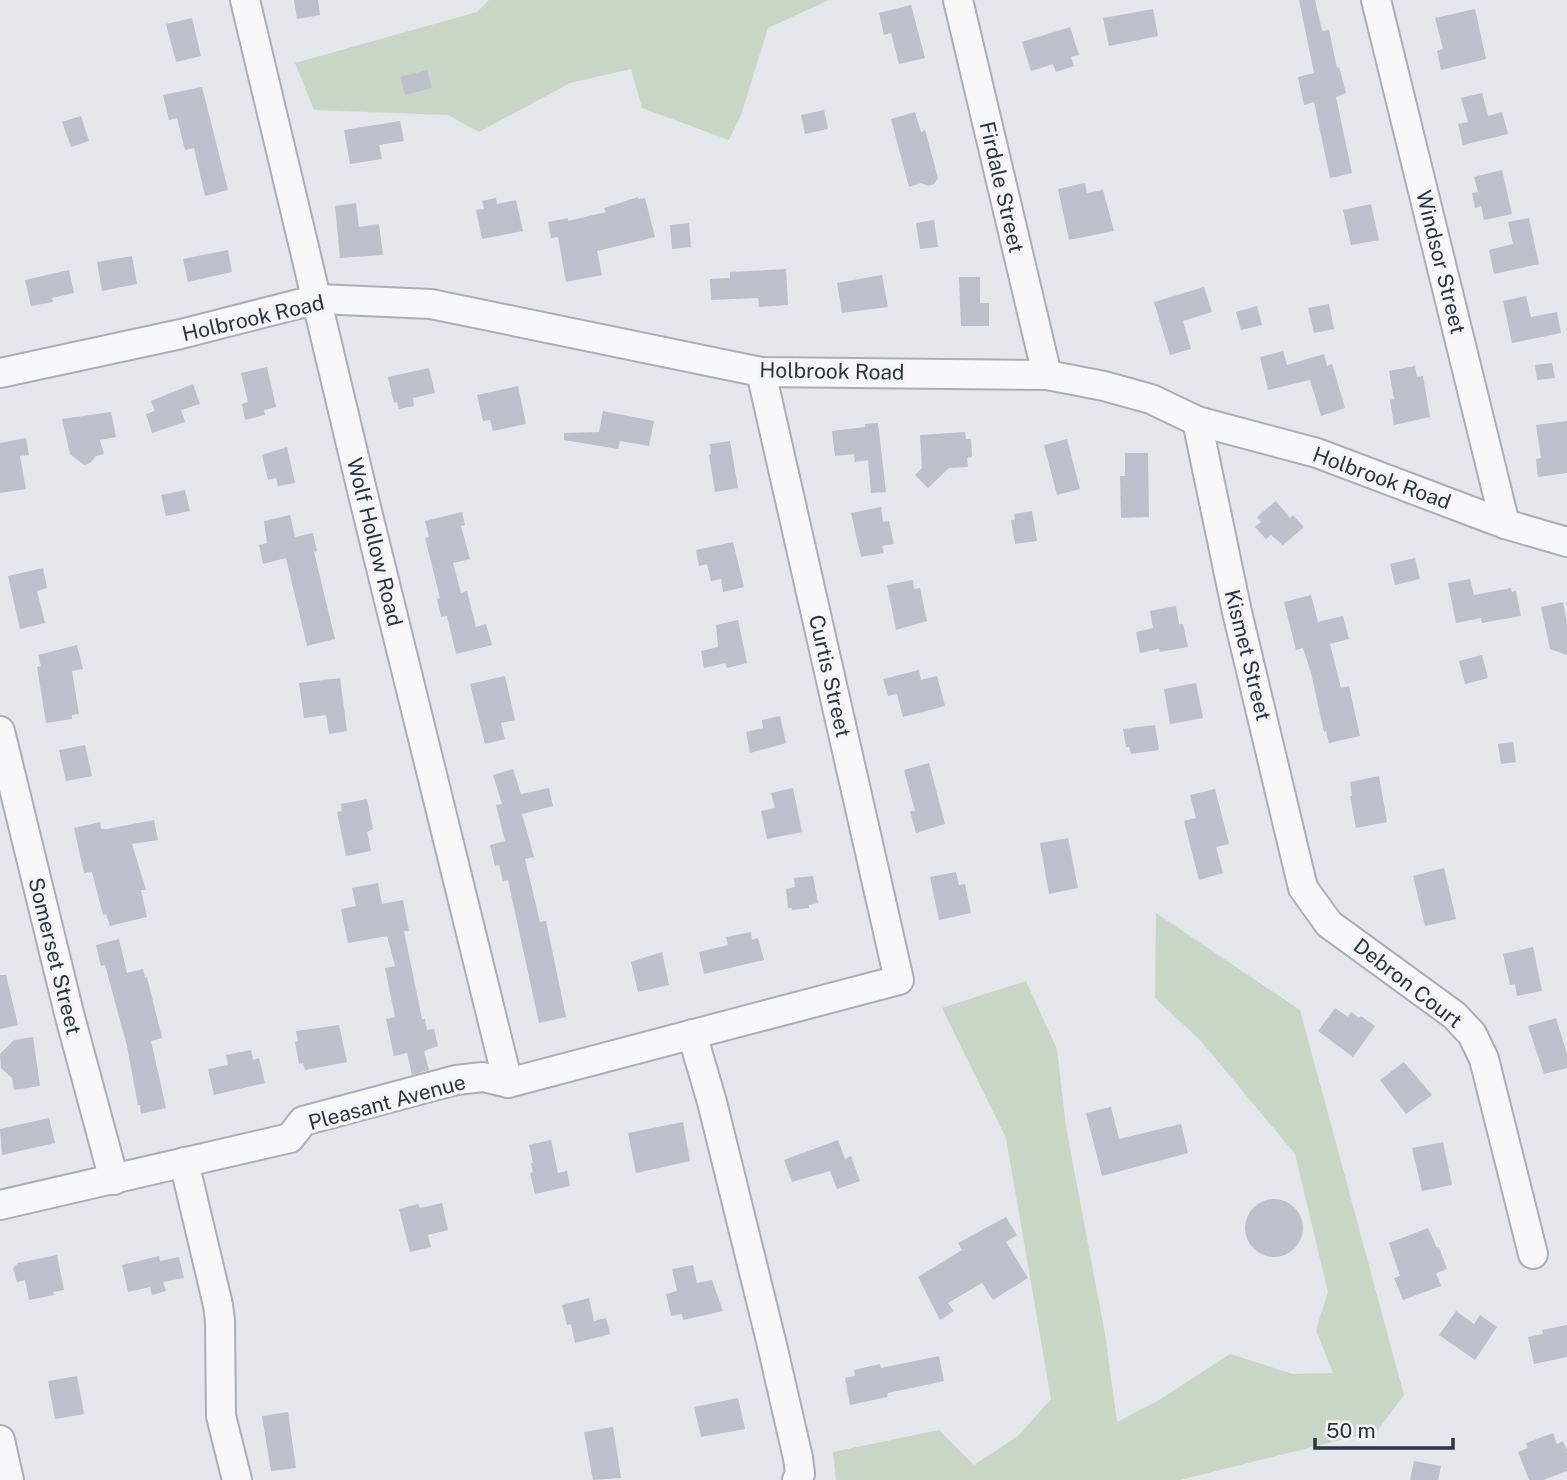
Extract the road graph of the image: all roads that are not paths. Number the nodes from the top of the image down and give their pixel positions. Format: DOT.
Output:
graph roads {
  1 [pos="245,0"];
  2 [pos="958,0"];
  3 [pos="1376,0"];
  4 [pos="318,299"];
  5 [pos="761,372"];
  6 [pos="0,373"];
  7 [pos="1046,375"];
  8 [pos="1197,421"];
  9 [pos="1505,524"];
  10 [pos="1567,542"];
  11 [pos="0,731"];
  12 [pos="1303,888"];
  13 [pos="899,980"];
  14 [pos="692,1034"];
  15 [pos="508,1083"];
  16 [pos="184,1162"];
  17 [pos="114,1180"];
  18 [pos="0,1205"];
  19 [pos="1533,1254"];
  20 [pos="0,1440"];
  21 [pos="9,1480"];
  22 [pos="237,1480"];
  23 [pos="797,1480"];
  1 -- 4 [label="street, Wolf Hollow Road"];
  2 -- 7 [label="street, Firdale Street"];
  3 -- 9 [label="street, Windsor Street"];
  4 -- 5 [label="street, Holbrook Road"];
  4 -- 6 [label="street, Holbrook Road"];
  4 -- 15 [label="street, Wolf Hollow Road"];
  5 -- 7 [label="street, Holbrook Road"];
  5 -- 13 [label="street, Curtis Street"];
  7 -- 8 [label="street, Holbrook Road"];
  8 -- 9 [label="street, Holbrook Road"];
  8 -- 12 [label="street, Kismet Street"];
  9 -- 10 [label="street, Holbrook Road"];
  11 -- 17 [label="street, Somerset Street"];
  12 -- 19 [label="street, Debron Court"];
  13 -- 14 [label="street, Pleasant Avenue"];
  14 -- 15 [label="street, Pleasant Avenue"];
  14 -- 23 [label="street"];
  15 -- 16 [label="street, Pleasant Avenue"];
  16 -- 17 [label="street, Pleasant Avenue"];
  16 -- 22 [label="street"];
  17 -- 18 [label="street, Pleasant Avenue"];
  20 -- 21 [label="street"];
}
